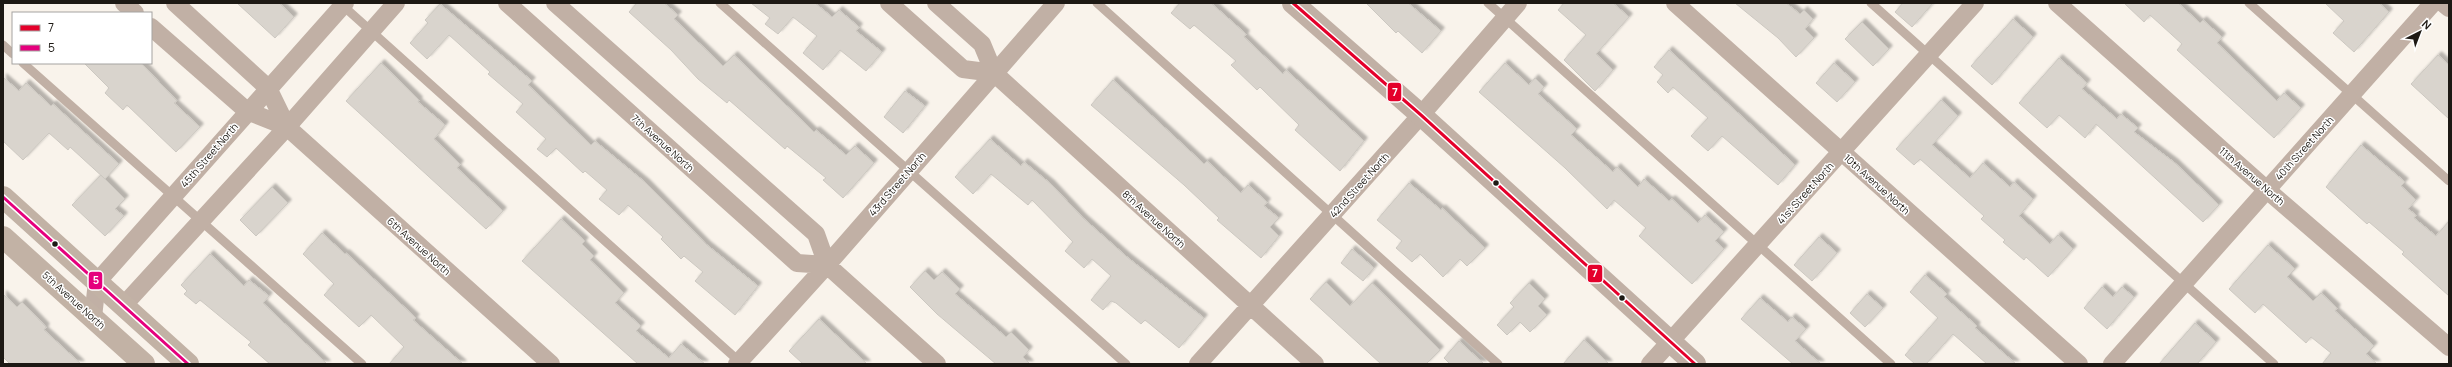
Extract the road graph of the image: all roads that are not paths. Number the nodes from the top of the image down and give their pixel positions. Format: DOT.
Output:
graph roads {
  1 [pos="124,3"];
  2 [pos="175,3"];
  3 [pos="396,3"];
  4 [pos="507,3"];
  5 [pos="555,3"];
  6 [pos="720,3"];
  7 [pos="889,3"];
  8 [pos="936,3"];
  9 [pos="1056,3"];
  10 [pos="1097,3"];
  11 [pos="1293,3"];
  12 [pos="1488,3"];
  13 [pos="1518,3"];
  14 [pos="1675,3"];
  15 [pos="1871,3"];
  16 [pos="1974,3"];
  17 [pos="2057,3"];
  18 [pos="2249,3"];
  19 [pos="2433,3"];
  20 [pos="2443,3"];
  21 [pos="342,4"];
  22 [pos="2449,8"];
  23 [pos="135,12"];
  24 [pos="1505,18"];
  25 [pos="152,28"];
  26 [pos="371,32"];
  27 [pos="3,45"];
  28 [pos="12,53"];
  29 [pos="1929,55"];
  30 [pos="24,64"];
  31 [pos="994,73"];
  32 [pos="268,88"];
  33 [pos="2352,94"];
  34 [pos="247,112"];
  35 [pos="1421,115"];
  36 [pos="287,128"];
  37 [pos="1842,152"];
  38 [pos="908,172"];
  39 [pos="2449,181"];
  40 [pos="2267,190"];
  41 [pos="173,196"];
  42 [pos="3,197"];
  43 [pos="1332,215"];
  44 [pos="201,221"];
  45 [pos="3,237"];
  46 [pos="1759,244"];
  47 [pos="827,265"];
  48 [pos="97,282"];
  49 [pos="2184,283"];
  50 [pos="123,306"];
  51 [pos="1250,306"];
  52 [pos="93,317"];
  53 [pos="1670,341"];
  54 [pos="2449,347"];
  55 [pos="739,363"];
  56 [pos="144,364"];
  57 [pos="188,364"];
  58 [pos="362,364"];
  59 [pos="551,364"];
  60 [pos="937,364"];
  61 [pos="1126,364"];
  62 [pos="1198,364"];
  63 [pos="1315,364"];
  64 [pos="1498,364"];
  65 [pos="1650,364"];
  66 [pos="1695,364"];
  67 [pos="1891,364"];
  68 [pos="2079,364"];
  69 [pos="2112,364"];
  70 [pos="2274,364"];
  1 -- 23 [label="street"];
  2 -- 32 [label="street, 6th Avenue North"];
  3 -- 26 [label="street"];
  4 -- 47 [label="street, 7th Avenue North"];
  5 -- 47 [label="street"];
  6 -- 38 [label="lane"];
  7 -- 31 [label="street"];
  8 -- 31 [label="street, 8th Avenue North"];
  9 -- 31 [label="street, 43rd Street North"];
  10 -- 43 [label="lane"];
  11 -- 35 [label="street"];
  12 -- 24 [label="lane"];
  13 -- 24 [label="street, 42nd Street North"];
  14 -- 37 [label="street, 10th Avenue North"];
  15 -- 29 [label="lane"];
  16 -- 29 [label="street, 41st Street North"];
  17 -- 40 [label="street, 11th Avenue North"];
  18 -- 33 [label="lane"];
  19 -- 33 [label="street, 40th Street North"];
  20 -- 22 [label="street"];
  21 -- 26 [label="lane"];
  21 -- 32 [label="street, 45th Street North"];
  24 -- 35 [label="street, 42nd Street North"];
  24 -- 46 [label="lane"];
  25 -- 34 [label="street, 6th Avenue North"];
  26 -- 36 [label="street"];
  26 -- 55 [label="lane"];
  27 -- 28 [label="lane"];
  29 -- 37 [label="street, 41st Street North"];
  29 -- 49 [label="lane"];
  30 -- 41 [label="lane"];
  31 -- 38 [label="street, 43rd Street North"];
  31 -- 51 [label="street, 8th Avenue North"];
  32 -- 34 [label="street, 45th Street North"];
  32 -- 36 [label="street, 6th Avenue North"];
  33 -- 39 [label="lane"];
  33 -- 40 [label="street, 40th Street North"];
  34 -- 36 [label="street, 6th Avenue North"];
  34 -- 41 [label="street, 45th Street North"];
  35 -- 43 [label="street, 42nd Street North"];
  35 -- 53 [label="street"];
  36 -- 44 [label="street"];
  36 -- 59 [label="street, 6th Avenue North"];
  37 -- 46 [label="street, 41st Street North"];
  37 -- 68 [label="street, 10th Avenue North"];
  38 -- 47 [label="street, 43rd Street North"];
  38 -- 61 [label="lane"];
  40 -- 49 [label="street, 40th Street North"];
  40 -- 54 [label="street, 11th Avenue North"];
  41 -- 44 [label="lane"];
  41 -- 48 [label="street, 45th Street North"];
  42 -- 48 [label="main road"];
  43 -- 51 [label="street, 42nd Street North"];
  43 -- 64 [label="lane"];
  44 -- 50 [label="street"];
  44 -- 58 [label="lane"];
  45 -- 52 [label="main road, 5th Avenue North"];
  46 -- 53 [label="street, 41st Street North"];
  46 -- 67 [label="lane"];
  47 -- 55 [label="street, 43rd Street North"];
  47 -- 60 [label="street"];
  48 -- 50 [label="main road"];
  48 -- 52 [label="street"];
  49 -- 69 [label="street, 40th Street North"];
  49 -- 70 [label="lane"];
  50 -- 57 [label="main road"];
  51 -- 62 [label="street, 42nd Street North"];
  51 -- 63 [label="street, 8th Avenue North"];
  52 -- 56 [label="main road, 5th Avenue North"];
  53 -- 65 [label="street, 41st Street North"];
  53 -- 66 [label="street"];
}
